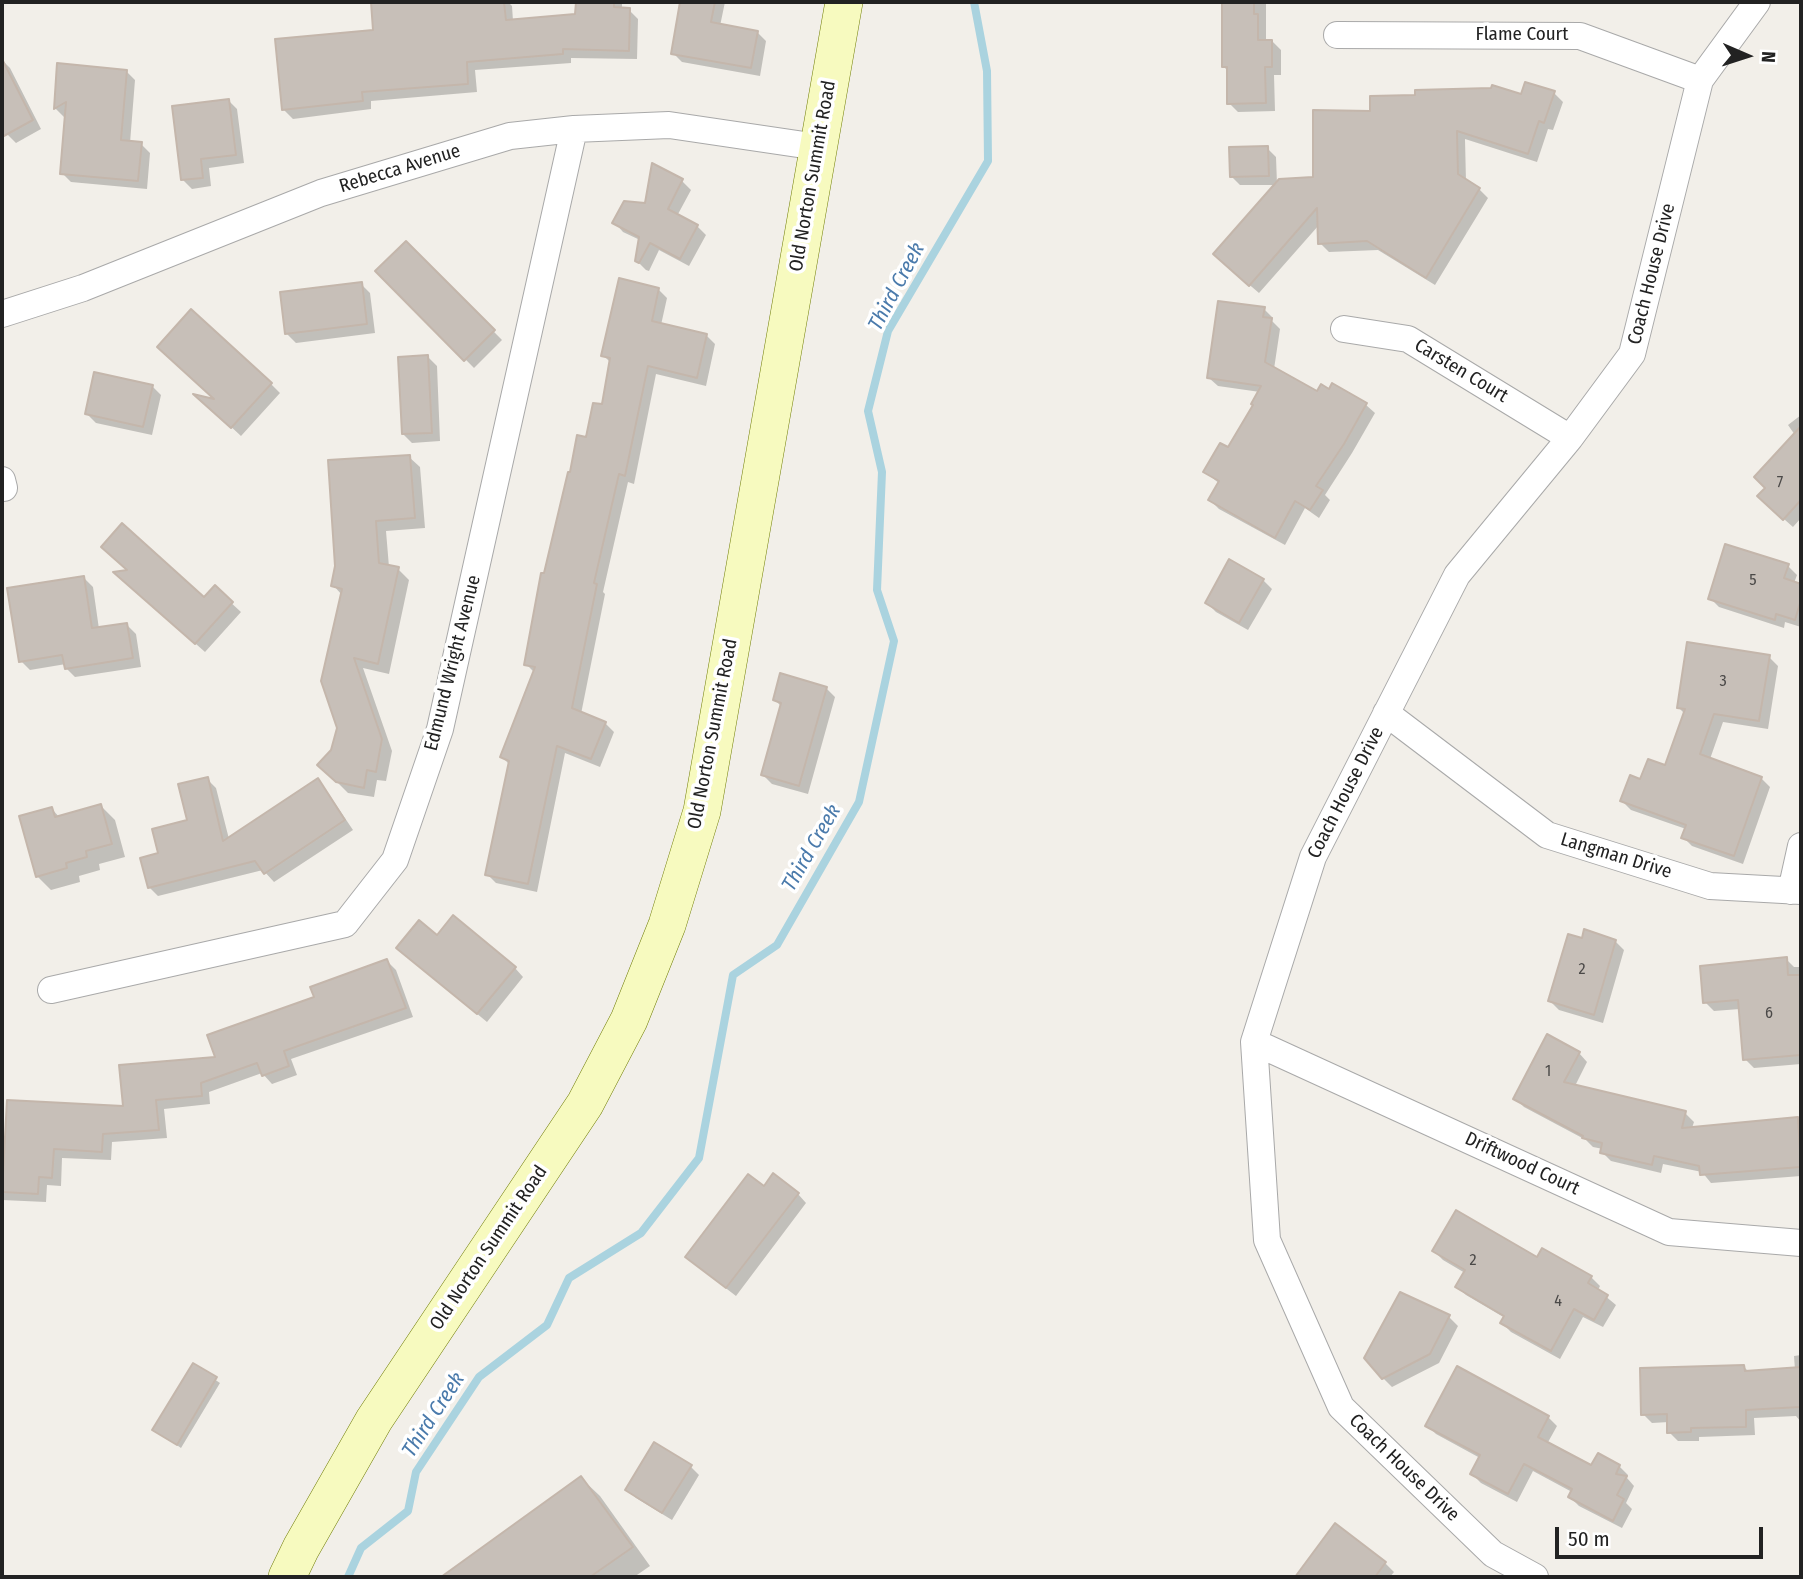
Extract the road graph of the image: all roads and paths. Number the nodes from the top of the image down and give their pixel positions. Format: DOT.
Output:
graph roads {
  1 [pos="844,2"];
  2 [pos="1757,2"];
  3 [pos="1337,35"];
  4 [pos="1700,80"];
  5 [pos="574,129"];
  6 [pos="818,147"];
  7 [pos="2,314"];
  8 [pos="1344,329"];
  9 [pos="1570,438"];
  10 [pos="1386,713"];
  11 [pos="1801,846"];
  12 [pos="1796,891"];
  13 [pos="51,990"];
  14 [pos="1254,1042"];
  15 [pos="1801,1243"];
  16 [pos="287,1577"];
  17 [pos="1535,1577"];
  1 -- 6 [label="main road, Old Norton Summit Road"];
  2 -- 4 [label="street, Coach House Drive"];
  3 -- 4 [label="street, Flame Court"];
  4 -- 9 [label="street, Coach House Drive"];
  5 -- 6 [label="street, Rebecca Avenue"];
  5 -- 7 [label="street, Rebecca Avenue"];
  5 -- 13 [label="street, Edmund Wright Avenue"];
  6 -- 16 [label="main road, Old Norton Summit Road"];
  8 -- 9 [label="street, Carsten Court"];
  9 -- 10 [label="street, Coach House Drive"];
  10 -- 12 [label="street, Langman Drive"];
  10 -- 14 [label="street, Coach House Drive"];
  11 -- 12 [label="street"];
  14 -- 15 [label="street, Driftwood Court"];
  14 -- 17 [label="street, Coach House Drive"];
}
